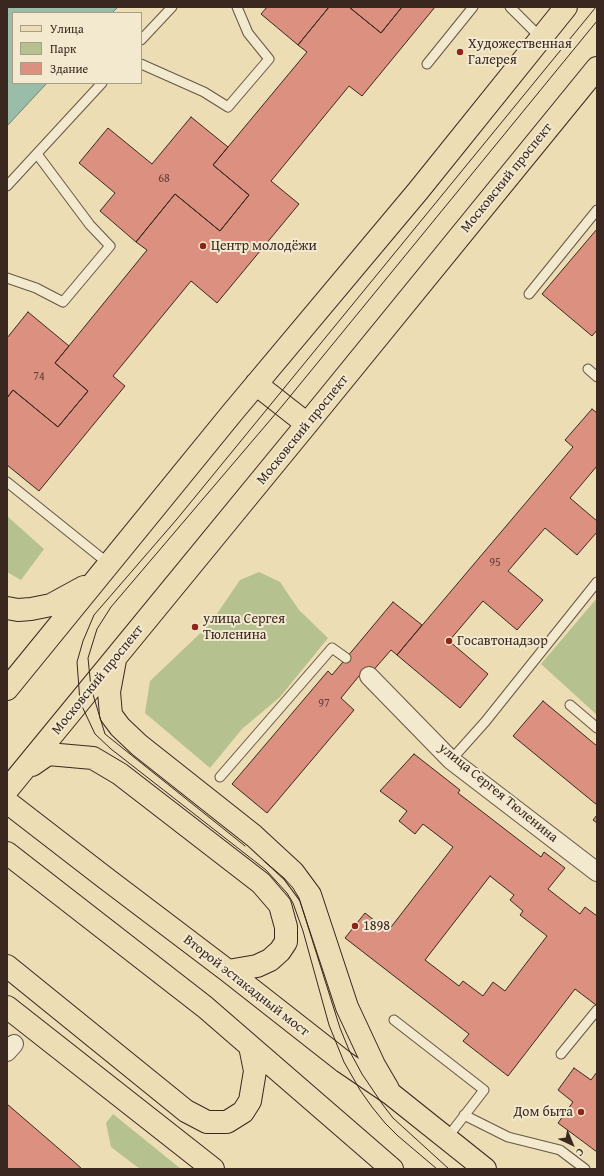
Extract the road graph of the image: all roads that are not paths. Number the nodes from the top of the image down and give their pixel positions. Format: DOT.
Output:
graph roads {
  1 [pos="172,7"];
  2 [pos="237,7"];
  3 [pos="473,7"];
  4 [pos="510,7"];
  5 [pos="566,7"];
  6 [pos="541,38"];
  7 [pos="142,39"];
  8 [pos="142,64"];
  9 [pos="427,64"];
  10 [pos="597,68"];
  11 [pos="101,84"];
  12 [pos="37,154"];
  13 [pos="7,186"];
  14 [pos="597,210"];
  15 [pos="7,278"];
  16 [pos="529,294"];
  17 [pos="588,369"];
  18 [pos="597,377"];
  19 [pos="256,384"];
  20 [pos="307,424"];
  21 [pos="7,482"];
  22 [pos="109,564"];
  23 [pos="96,580"];
  24 [pos="596,586"];
  25 [pos="7,608"];
  26 [pos="116,657"];
  27 [pos="346,658"];
  28 [pos="369,676"];
  29 [pos="7,689"];
  30 [pos="570,705"];
  31 [pos="597,728"];
  32 [pos="451,760"];
  33 [pos="26,768"];
  34 [pos="220,777"];
  35 [pos="7,790"];
  36 [pos="7,802"];
  37 [pos="7,853"];
  38 [pos="597,872"];
  39 [pos="7,966"];
  40 [pos="228,971"];
  41 [pos="7,1006"];
  42 [pos="597,1010"];
  43 [pos="394,1020"];
  44 [pos="250,1046"];
  45 [pos="561,1054"];
  46 [pos="390,1094"];
  47 [pos="464,1115"];
  48 [pos="447,1138"];
  49 [pos="213,1169"];
  50 [pos="392,1169"];
  51 [pos="485,1169"];
  52 [pos="585,1169"];
  1 -- 7 [label="lane"];
  2 -- 8 [label="lane"];
  3 -- 9 [label="lane"];
  4 -- 6 [label="lane"];
  5 -- 6 [label="main road"];
  6 -- 19 [label="main road"];
  10 -- 20 [label="main road, Московский проспект"];
  11 -- 12 [label="lane"];
  12 -- 13 [label="lane"];
  12 -- 15 [label="lane"];
  14 -- 16 [label="lane"];
  17 -- 18 [label="lane"];
  19 -- 20 [label="main road"];
  19 -- 22 [label="main road"];
  20 -- 26 [label="main road, Московский проспект"];
  21 -- 22 [label="lane"];
  22 -- 23 [label="main road"];
  23 -- 25 [label="main road"];
  23 -- 29 [label="main road"];
  24 -- 32 [label="lane"];
  26 -- 33 [label="main road, Московский проспект"];
  26 -- 46 [label="main road"];
  27 -- 34 [label="lane"];
  28 -- 32 [label="street, улица Сергея Тюленина"];
  30 -- 31 [label="lane"];
  32 -- 38 [label="street, улица Сергея Тюленина"];
  33 -- 35 [label="main road, Московский проспект"];
  33 -- 40 [label="main road"];
  36 -- 40 [label="main road, Второй эстакадный мост"];
  37 -- 44 [label="main road"];
  39 -- 44 [label="main road"];
  40 -- 46 [label="main road, Второй эстакадный мост"];
  41 -- 49 [label="main road"];
  42 -- 45 [label="lane"];
  43 -- 47 [label="lane"];
  44 -- 50 [label="main road"];
  46 -- 48 [label="main road, Второй эстакадный мост"];
  47 -- 48 [label="lane"];
  47 -- 52 [label="lane"];
  48 -- 51 [label="main road, Второй эстакадный мост"];
}
